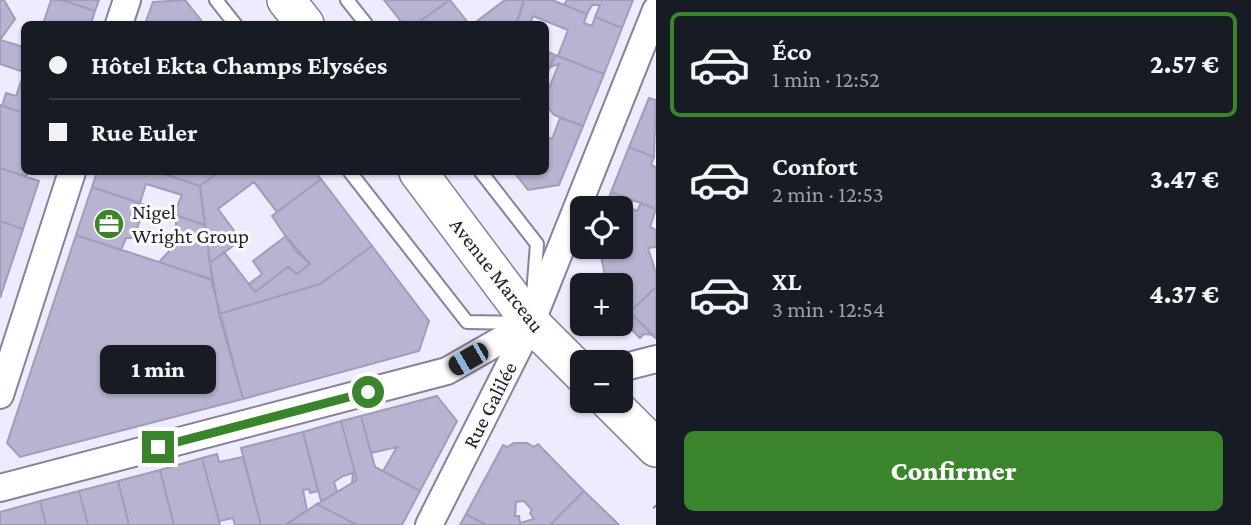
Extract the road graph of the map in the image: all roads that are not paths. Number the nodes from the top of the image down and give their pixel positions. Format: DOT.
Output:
graph roads {
  1 [pos="127,0"];
  2 [pos="216,0"];
  3 [pos="286,0"];
  4 [pos="347,0"];
  5 [pos="656,10"];
  6 [pos="120,21"];
  7 [pos="233,21"];
  8 [pos="303,21"];
  9 [pos="364,21"];
  10 [pos="71,175"];
  11 [pos="352,175"];
  12 [pos="420,175"];
  13 [pos="483,175"];
  14 [pos="531,323"];
  15 [pos="656,359"];
  16 [pos="570,362"];
  17 [pos="633,365"];
  18 [pos="0,395"];
  19 [pos="621,413"];
  20 [pos="656,448"];
  21 [pos="0,488"];
  22 [pos="429,525"];
  1 -- 6 [label="street"];
  2 -- 7 [label="lane"];
  3 -- 8 [label="main road"];
  4 -- 9 [label="lane"];
  5 -- 14 [label="street, Rue Galilée"];
  10 -- 18 [label="street"];
  11 -- 14 [label="lane"];
  12 -- 14 [label="main road, Avenue Marceau"];
  13 -- 14 [label="lane"];
  14 -- 16 [label="main road, Avenue Marceau"];
  14 -- 21 [label="street"];
  14 -- 22 [label="street, Rue Galilée"];
  15 -- 17 [label="street"];
  19 -- 20 [label="main road"];
}
